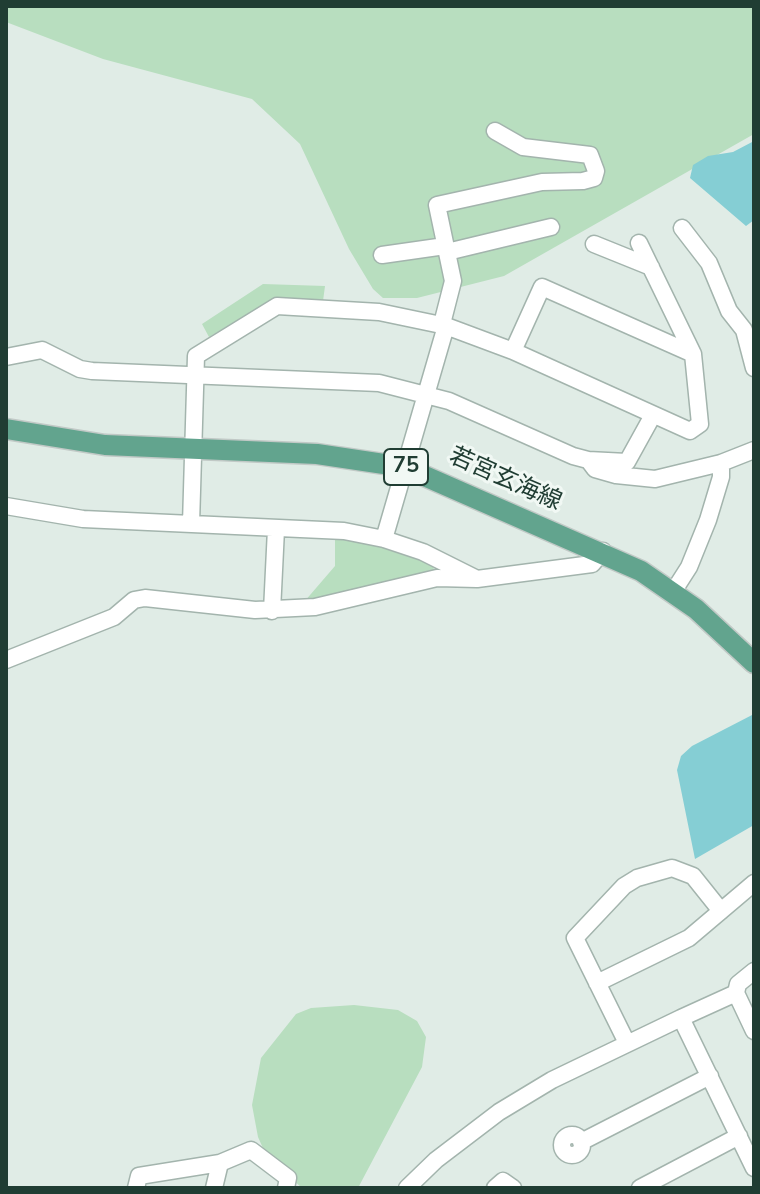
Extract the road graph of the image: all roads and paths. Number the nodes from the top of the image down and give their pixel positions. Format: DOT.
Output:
graph roads {
  1 [pos="495,131"];
  2 [pos="551,227"];
  3 [pos="682,228"];
  4 [pos="639,243"];
  5 [pos="594,244"];
  6 [pos="446,249"];
  7 [pos="382,255"];
  8 [pos="651,267"];
  9 [pos="446,326"];
  10 [pos="513,351"];
  11 [pos="693,354"];
  12 [pos="6,357"];
  13 [pos="754,368"];
  14 [pos="195,373"];
  15 [pos="425,394"];
  16 [pos="653,415"];
  17 [pos="6,429"];
  18 [pos="194,449"];
  19 [pos="754,450"];
  20 [pos="588,460"];
  21 [pos="721,463"];
  22 [pos="404,467"];
  23 [pos="6,506"];
  24 [pos="191,524"];
  25 [pos="276,529"];
  26 [pos="384,539"];
  27 [pos="603,551"];
  28 [pos="477,579"];
  29 [pos="673,592"];
  30 [pos="272,611"];
  31 [pos="6,660"];
  32 [pos="754,663"];
  33 [pos="754,883"];
  34 [pos="721,911"];
  35 [pos="754,971"];
  36 [pos="597,983"];
  37 [pos="736,993"];
  38 [pos="681,1018"];
  39 [pos="754,1031"];
  40 [pos="627,1043"];
  41 [pos="710,1076"];
  42 [pos="739,1136"];
  43 [pos="581,1142"];
  44 [pos="220,1163"];
  45 [pos="754,1168"];
  46 [pos="136,1188"];
  47 [pos="214,1188"];
  48 [pos="286,1188"];
  49 [pos="407,1188"];
  50 [pos="495,1188"];
  51 [pos="513,1188"];
  52 [pos="640,1188"];
  1 -- 6 [label="street"];
  2 -- 6 [label="street"];
  3 -- 13 [label="street"];
  4 -- 8 [label="street"];
  5 -- 8 [label="street"];
  6 -- 7 [label="street"];
  6 -- 9 [label="street"];
  8 -- 11 [label="street"];
  9 -- 10 [label="street"];
  9 -- 14 [label="street"];
  9 -- 15 [label="street"];
  10 -- 11 [label="street"];
  10 -- 16 [label="street"];
  11 -- 16 [label="street"];
  12 -- 14 [label="street"];
  14 -- 15 [label="street"];
  14 -- 18 [label="street"];
  15 -- 20 [label="street"];
  15 -- 22 [label="street"];
  16 -- 20 [label="street"];
  17 -- 18 [label="main road, 若宮玄海線 / 75"];
  18 -- 22 [label="main road, 若宮玄海線 / 75"];
  18 -- 24 [label="street"];
  19 -- 21 [label="street"];
  20 -- 21 [label="street"];
  21 -- 29 [label="street"];
  22 -- 26 [label="street"];
  22 -- 27 [label="main road, 若宮玄海線 / 75"];
  23 -- 24 [label="street"];
  24 -- 25 [label="street"];
  25 -- 26 [label="street"];
  25 -- 30 [label="street"];
  26 -- 28 [label="street"];
  27 -- 28 [label="street"];
  27 -- 29 [label="main road, 若宮玄海線 / 75"];
  28 -- 30 [label="street"];
  29 -- 32 [label="main road, 若宮玄海線 / 75"];
  30 -- 31 [label="street"];
  33 -- 34 [label="street"];
  34 -- 36 [label="street"];
  34 -- 36 [label="street"];
  35 -- 37 [label="street"];
  36 -- 40 [label="street"];
  37 -- 38 [label="street"];
  37 -- 39 [label="street"];
  38 -- 40 [label="street"];
  38 -- 41 [label="street"];
  40 -- 49 [label="street"];
  41 -- 42 [label="street"];
  41 -- 43 [label="street"];
  42 -- 45 [label="street"];
  42 -- 52 [label="street"];
  44 -- 46 [label="street"];
  44 -- 47 [label="street"];
  44 -- 48 [label="street"];
  50 -- 51 [label="street"];
}
